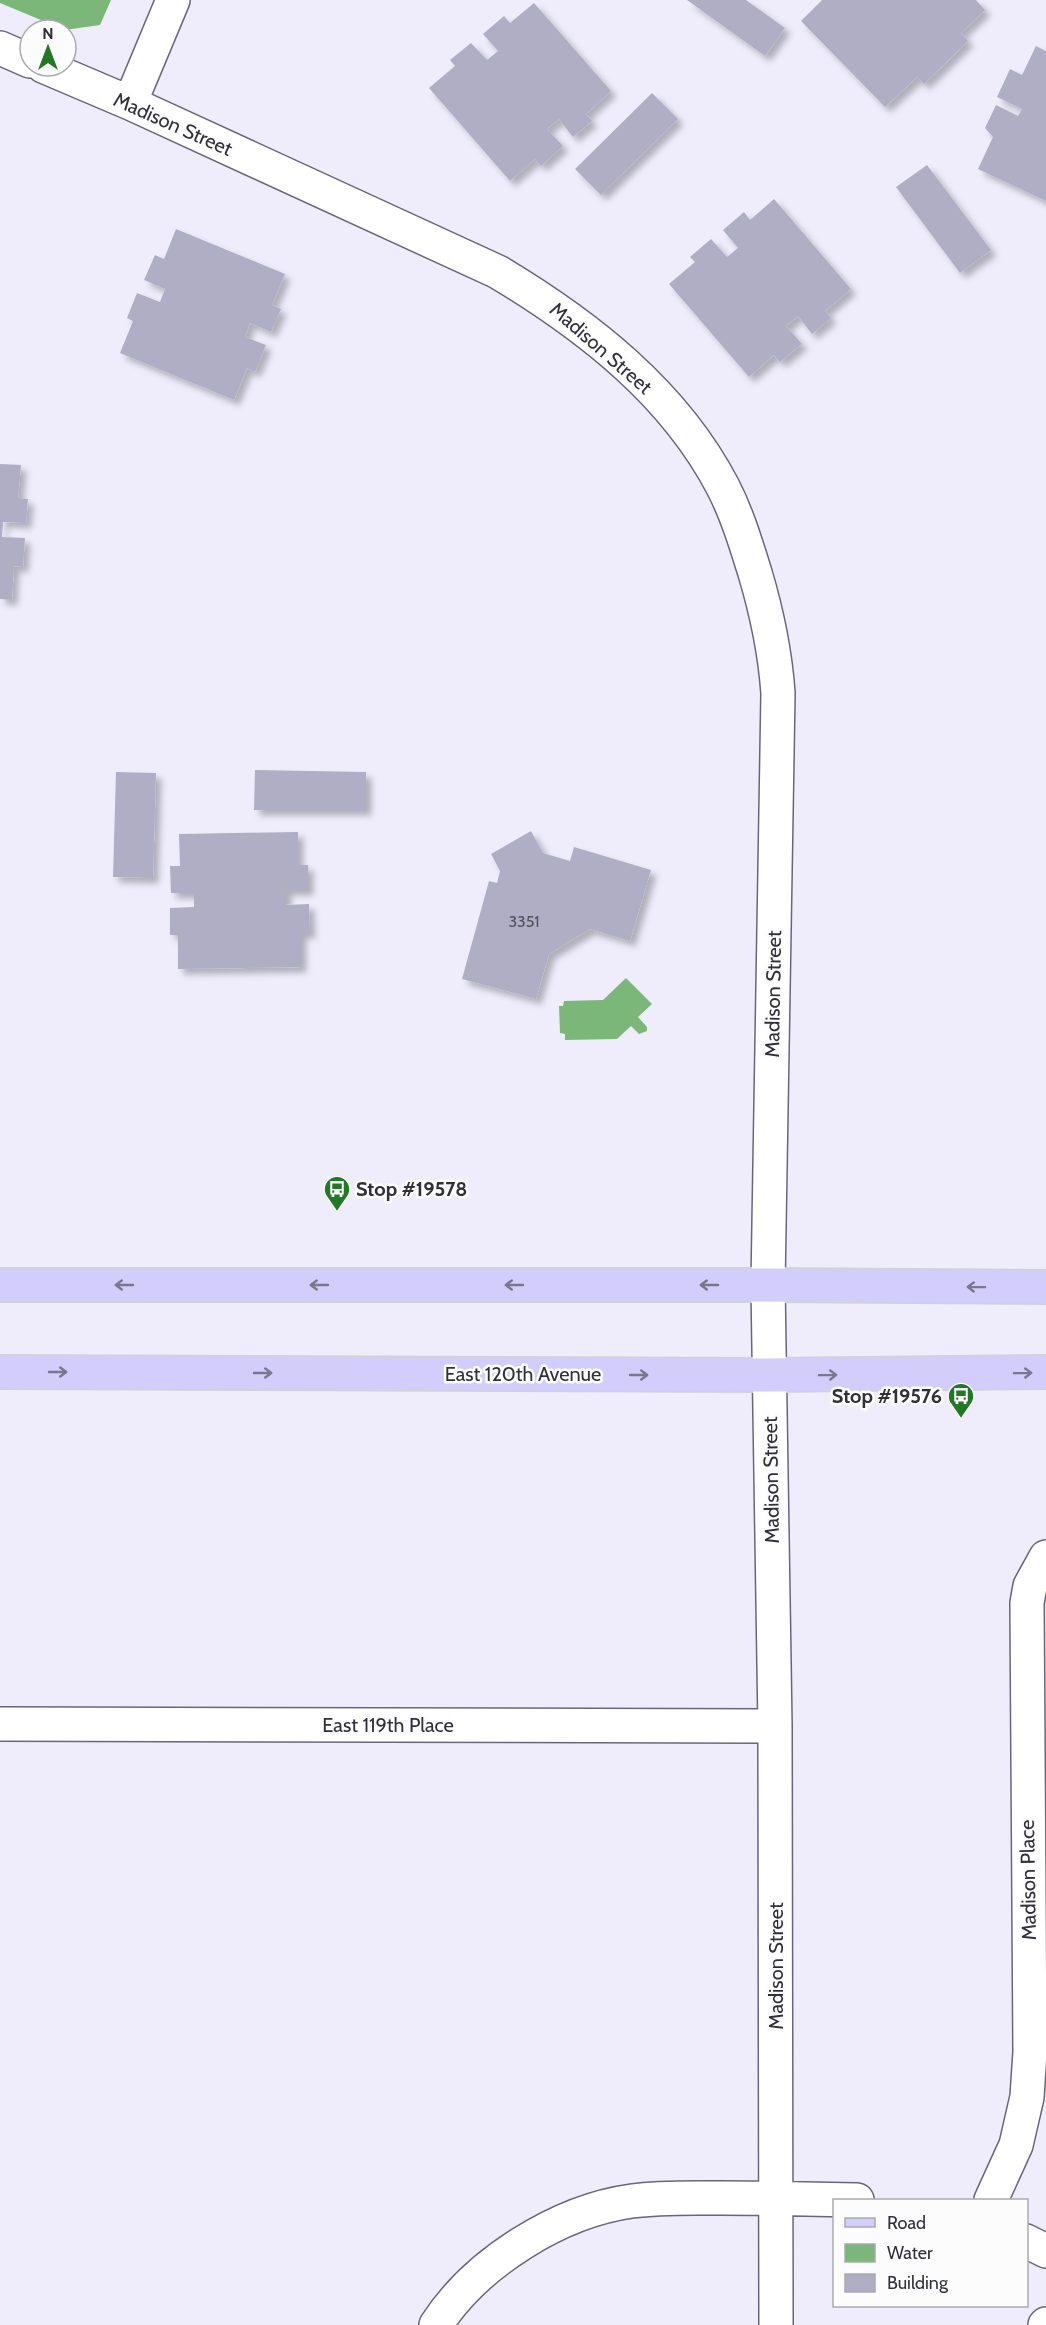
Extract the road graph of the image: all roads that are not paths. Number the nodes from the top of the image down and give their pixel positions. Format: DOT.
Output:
graph roads {
  1 [pos="173,0"];
  2 [pos="0,48"];
  3 [pos="18,56"];
  4 [pos="70,78"];
  5 [pos="130,104"];
  6 [pos="0,1285"];
  7 [pos="768,1285"];
  8 [pos="1046,1287"];
  9 [pos="0,1372"];
  10 [pos="1046,1372"];
  11 [pos="770,1375"];
  12 [pos="1046,1557"];
  13 [pos="0,1724"];
  14 [pos="775,1726"];
  15 [pos="776,2198"];
  16 [pos="833,2199"];
  17 [pos="991,2199"];
  18 [pos="1028,2242"];
  19 [pos="1046,2251"];
  20 [pos="436,2325"];
  21 [pos="776,2325"];
  1 -- 5 [label="street"];
  2 -- 3 [label="street"];
  4 -- 5 [label="street, Madison Street"];
  5 -- 7 [label="street, Madison Street"];
  7 -- 6 [label="main road, one-way"];
  8 -- 7 [label="main road, one-way"];
  7 -- 11 [label="street, Madison Street"];
  9 -- 11 [label="main road, East 120th Avenue, one-way"];
  11 -- 10 [label="main road, East 120th Avenue, one-way"];
  11 -- 14 [label="street, Madison Street"];
  12 -- 17 [label="street, Madison Place"];
  13 -- 14 [label="street, East 119th Place"];
  14 -- 15 [label="street, Madison Street"];
  15 -- 16 [label="street"];
  15 -- 20 [label="street"];
  15 -- 21 [label="street, Madison Street"];
  18 -- 19 [label="street"];
}
